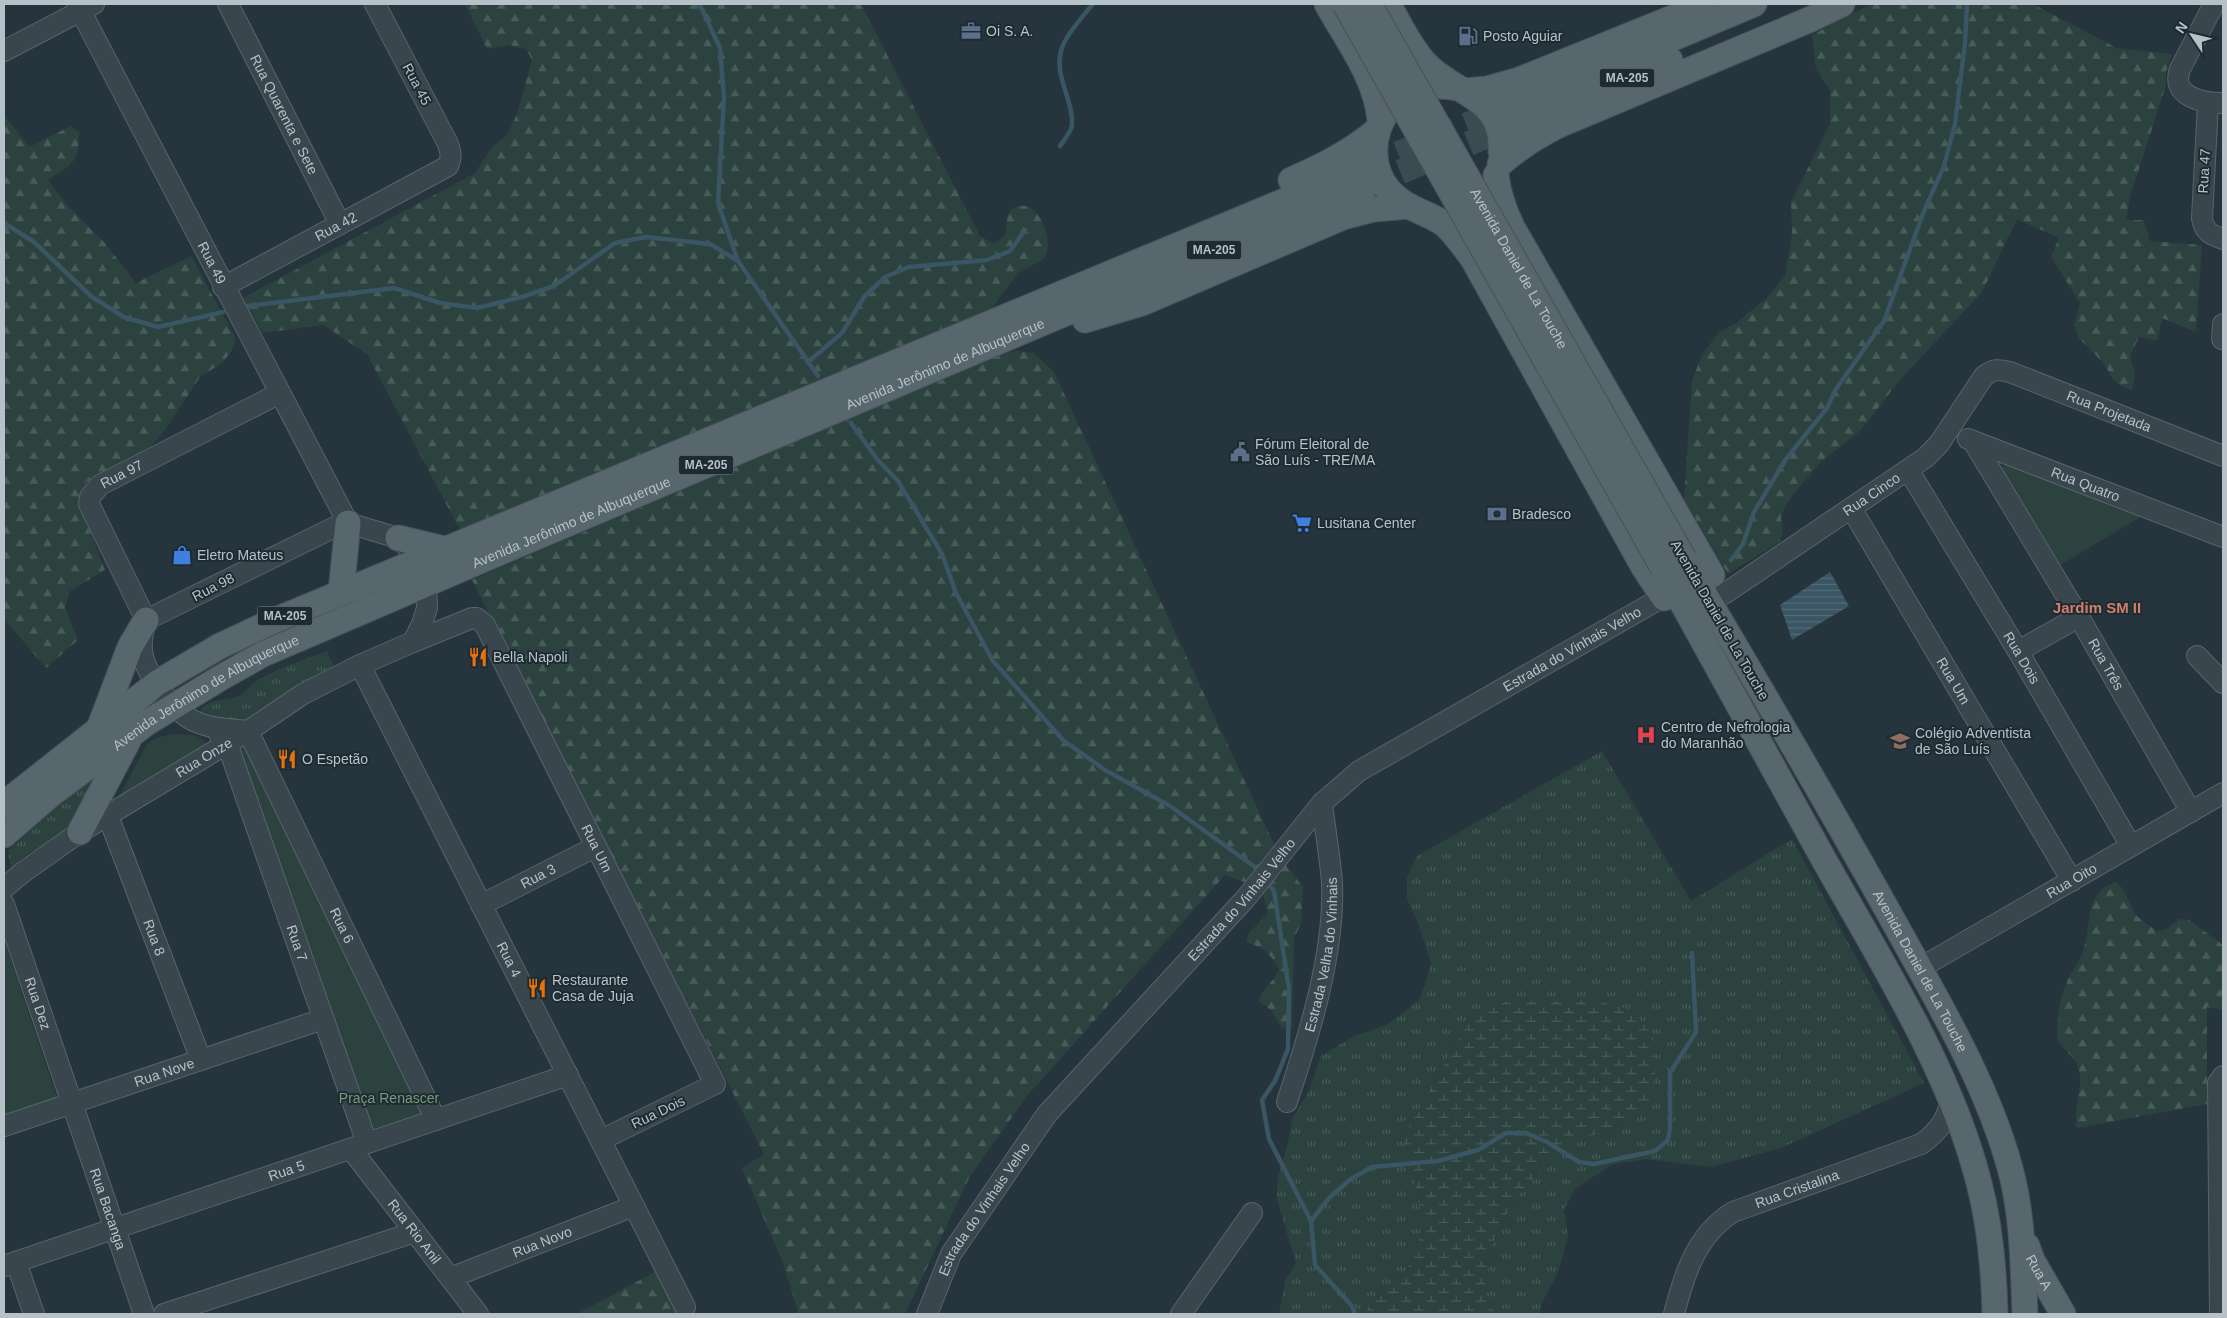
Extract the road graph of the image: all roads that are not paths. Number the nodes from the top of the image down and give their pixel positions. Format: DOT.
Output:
graph roads {
  1 [pos="228,4"];
  2 [pos="375,4"];
  3 [pos="1327,4"];
  4 [pos="1345,4"];
  5 [pos="1369,4"];
  6 [pos="1388,4"];
  7 [pos="1707,4"];
  8 [pos="1754,4"];
  9 [pos="1810,4"];
  10 [pos="1842,4"];
  11 [pos="2214,4"];
  12 [pos="83,6"];
  13 [pos="4,51"];
  14 [pos="1461,89"];
  15 [pos="2208,102"];
  16 [pos="1378,126"];
  17 [pos="448,166"];
  18 [pos="1498,170"];
  19 [pos="1365,177"];
  20 [pos="1417,209"];
  21 [pos="340,224"];
  22 [pos="2218,237"];
  23 [pos="223,287"];
  24 [pos="979,338"];
  25 [pos="1992,370"];
  26 [pos="280,393"];
  27 [pos="1947,433"];
  28 [pos="1973,441"];
  29 [pos="2223,456"];
  30 [pos="1909,471"];
  31 [pos="1850,508"];
  32 [pos="348,523"];
  33 [pos="2223,537"];
  34 [pos="398,538"];
  35 [pos="444,549"];
  36 [pos="418,560"];
  37 [pos="1674,563"];
  38 [pos="426,584"];
  39 [pos="342,592"];
  40 [pos="1724,594"];
  41 [pos="1663,597"];
  42 [pos="2079,617"];
  43 [pos="472,618"];
  44 [pos="146,620"];
  45 [pos="413,642"];
  46 [pos="2018,651"];
  47 [pos="2197,656"];
  48 [pos="360,665"];
  49 [pos="157,683"];
  50 [pos="2223,683"];
  51 [pos="173,706"];
  52 [pos="1749,725"];
  53 [pos="100,726"];
  54 [pos="212,727"];
  55 [pos="248,731"];
  56 [pos="131,735"];
  57 [pos="227,743"];
  58 [pos="1821,792"];
  59 [pos="2223,793"];
  60 [pos="50,794"];
  61 [pos="1322,803"];
  62 [pos="4,804"];
  63 [pos="2191,812"];
  64 [pos="108,816"];
  65 [pos="80,832"];
  66 [pos="4,835"];
  67 [pos="4,846"];
  68 [pos="2131,846"];
  69 [pos="596,848"];
  70 [pos="2072,881"];
  71 [pos="4,888"];
  72 [pos="4,904"];
  73 [pos="482,905"];
  74 [pos="1920,968"];
  75 [pos="323,1018"];
  76 [pos="201,1060"];
  77 [pos="568,1075"];
  78 [pos="2221,1079"];
  79 [pos="715,1084"];
  80 [pos="1950,1099"];
  81 [pos="1287,1102"];
  82 [pos="73,1103"];
  83 [pos="436,1120"];
  84 [pos="4,1126"];
  85 [pos="600,1140"];
  86 [pos="359,1146"];
  87 [pos="634,1206"];
  88 [pos="1252,1213"];
  89 [pos="2021,1227"];
  90 [pos="114,1229"];
  91 [pos="415,1232"];
  92 [pos="10,1264"];
  93 [pos="450,1278"];
  94 [pos="685,1307"];
  95 [pos="34,1314"];
  96 [pos="144,1314"];
  97 [pos="164,1314"];
  98 [pos="477,1314"];
  99 [pos="926,1314"];
  100 [pos="1181,1314"];
  101 [pos="1674,1314"];
  102 [pos="1995,1314"];
  103 [pos="2025,1314"];
  104 [pos="2063,1314"];
  105 [pos="2220,1314"];
  1 -- 21 [label="street, Rua Quarenta e Sete"];
  2 -- 17 [label="street, Rua 45"];
  3 -- 16 [label="main road"];
  4 -- 37 [label="main road, Avenida Daniel de La Touche, bridge"];
  5 -- 37 [label="main road, Avenida Daniel de La Touche, bridge"];
  6 -- 14 [label="main road"];
  7 -- 14 [label="main road"];
  8 -- 9 [label="main road, MA-205"];
  10 -- 18 [label="main road"];
  11 -- 15 [label="street"];
  12 -- 13 [label="street"];
  12 -- 23 [label="street, Rua 49"];
  14 -- 16 [label="main road"];
  14 -- 18 [label="main road"];
  15 -- 22 [label="street, Rua 47"];
  16 -- 20 [label="main road"];
  16 -- 24 [label="main road"];
  17 -- 21 [label="street, Rua 42"];
  18 -- 20 [label="main road"];
  18 -- 40 [label="main road"];
  19 -- 24 [label="main road, Avenida Jerônimo de Albuquerque / MA-205"];
  20 -- 24 [label="main road"];
  20 -- 41 [label="main road"];
  21 -- 23 [label="street, Rua 42"];
  23 -- 26 [label="street, Rua 49"];
  24 -- 35 [label="main road, Avenida Jerônimo de Albuquerque / MA-205"];
  24 -- 38 [label="main road, Avenida Jerônimo de Albuquerque / MA-205"];
  25 -- 27 [label="street, Rua Cinco"];
  25 -- 29 [label="street, Rua Projetada"];
  26 -- 32 [label="street, Rua 49"];
  26 -- 44 [label="street, Rua 97"];
  27 -- 28 [label="street, Rua Quatro"];
  27 -- 30 [label="street, Rua Cinco"];
  28 -- 33 [label="street, Rua Quatro"];
  28 -- 42 [label="street, Rua Três"];
  30 -- 31 [label="street, Rua Cinco"];
  30 -- 46 [label="street, Rua Dois"];
  31 -- 40 [label="street, Rua Cinco"];
  31 -- 70 [label="street, Rua Um"];
  32 -- 34 [label="street"];
  32 -- 39 [label="main road"];
  32 -- 44 [label="street, Rua 98"];
  34 -- 35 [label="main road"];
  34 -- 36 [label="street"];
  35 -- 36 [label="main road, Avenida Jerônimo de Albuquerque / MA-205"];
  36 -- 38 [label="street"];
  36 -- 39 [label="main road, Avenida Jerônimo de Albuquerque / MA-205"];
  37 -- 52 [label="main road, Avenida Daniel de La Touche"];
  37 -- 58 [label="main road, Avenida Daniel de La Touche"];
  38 -- 45 [label="street"];
  38 -- 51 [label="main road, Avenida Jerônimo de Albuquerque / MA-205"];
  39 -- 49 [label="main road, Avenida Jerônimo de Albuquerque / MA-205"];
  40 -- 58 [label="main road"];
  41 -- 52 [label="main road"];
  41 -- 61 [label="street, Estrada do Vinhais Velho"];
  42 -- 46 [label="street"];
  42 -- 63 [label="street, Rua Três"];
  43 -- 45 [label="street, Rua Onze"];
  43 -- 69 [label="street, Rua Um"];
  44 -- 49 [label="street"];
  44 -- 53 [label="main road"];
  45 -- 48 [label="street, Rua Onze"];
  46 -- 68 [label="street, Rua Dois"];
  47 -- 50 [label="street"];
  48 -- 55 [label="street, Rua Onze"];
  48 -- 73 [label="street, Rua 4"];
  49 -- 51 [label="street"];
  49 -- 53 [label="main road, Avenida Jerônimo de Albuquerque / MA-205"];
  51 -- 54 [label="street"];
  51 -- 56 [label="main road, Avenida Jerônimo de Albuquerque / MA-205"];
  52 -- 80 [label="main road, Avenida Daniel de La Touche"];
  53 -- 62 [label="main road, Avenida Jerônimo de Albuquerque / MA-205"];
  54 -- 55 [label="street"];
  54 -- 57 [label="street"];
  55 -- 57 [label="street, Rua Onze"];
  55 -- 83 [label="street, Rua 6"];
  56 -- 60 [label="main road, Avenida Jerônimo de Albuquerque / MA-205"];
  56 -- 65 [label="main road"];
  57 -- 64 [label="street, Rua Onze"];
  57 -- 75 [label="street, Rua 7"];
  58 -- 74 [label="main road, Avenida Daniel de La Touche"];
  59 -- 63 [label="street, Rua Oito"];
  60 -- 66 [label="main road, Avenida Jerônimo de Albuquerque / MA-205"];
  60 -- 67 [label="main road"];
  61 -- 81 [label="street, Estrada Velha do Vinhais"];
  61 -- 99 [label="street, Estrada do Vinhais Velho"];
  63 -- 68 [label="street, Rua Oito"];
  64 -- 65 [label="street, Rua Onze"];
  64 -- 76 [label="street, Rua 8"];
  65 -- 71 [label="street, Rua Onze"];
  68 -- 70 [label="street, Rua Oito"];
  69 -- 73 [label="street, Rua 3"];
  69 -- 79 [label="street, Rua Um"];
  70 -- 74 [label="street, Rua Oito"];
  72 -- 82 [label="street, Rua Dez"];
  73 -- 77 [label="street, Rua 4"];
  74 -- 89 [label="main road, Avenida Daniel de La Touche"];
  75 -- 76 [label="street, Rua Nove"];
  75 -- 86 [label="street, Rua 7"];
  76 -- 82 [label="street, Rua Nove"];
  77 -- 83 [label="street, Rua 5"];
  77 -- 85 [label="street, Rua 4"];
  78 -- 105 [label="street"];
  79 -- 85 [label="street, Rua Dois"];
  80 -- 101 [label="street, Rua Cristalina"];
  80 -- 102 [label="main road, Avenida Daniel de La Touche"];
  82 -- 84 [label="street, Rua Nove"];
  82 -- 90 [label="street, Rua Bacanga"];
  83 -- 86 [label="street, Rua 5"];
  85 -- 87 [label="street, Rua 4"];
  86 -- 90 [label="street, Rua 5"];
  86 -- 91 [label="street, Rua Rio Anil"];
  87 -- 93 [label="street, Rua Novo"];
  87 -- 94 [label="street, Rua 4"];
  88 -- 100 [label="street"];
  89 -- 103 [label="main road, Avenida Daniel de La Touche"];
  89 -- 104 [label="main road, Rua A"];
  90 -- 92 [label="street, Rua 5"];
  90 -- 96 [label="street, Rua Bacanga"];
  91 -- 93 [label="street, Rua Rio Anil"];
  91 -- 97 [label="street"];
  92 -- 95 [label="street"];
  93 -- 98 [label="street, Rua Rio Anil"];
}
